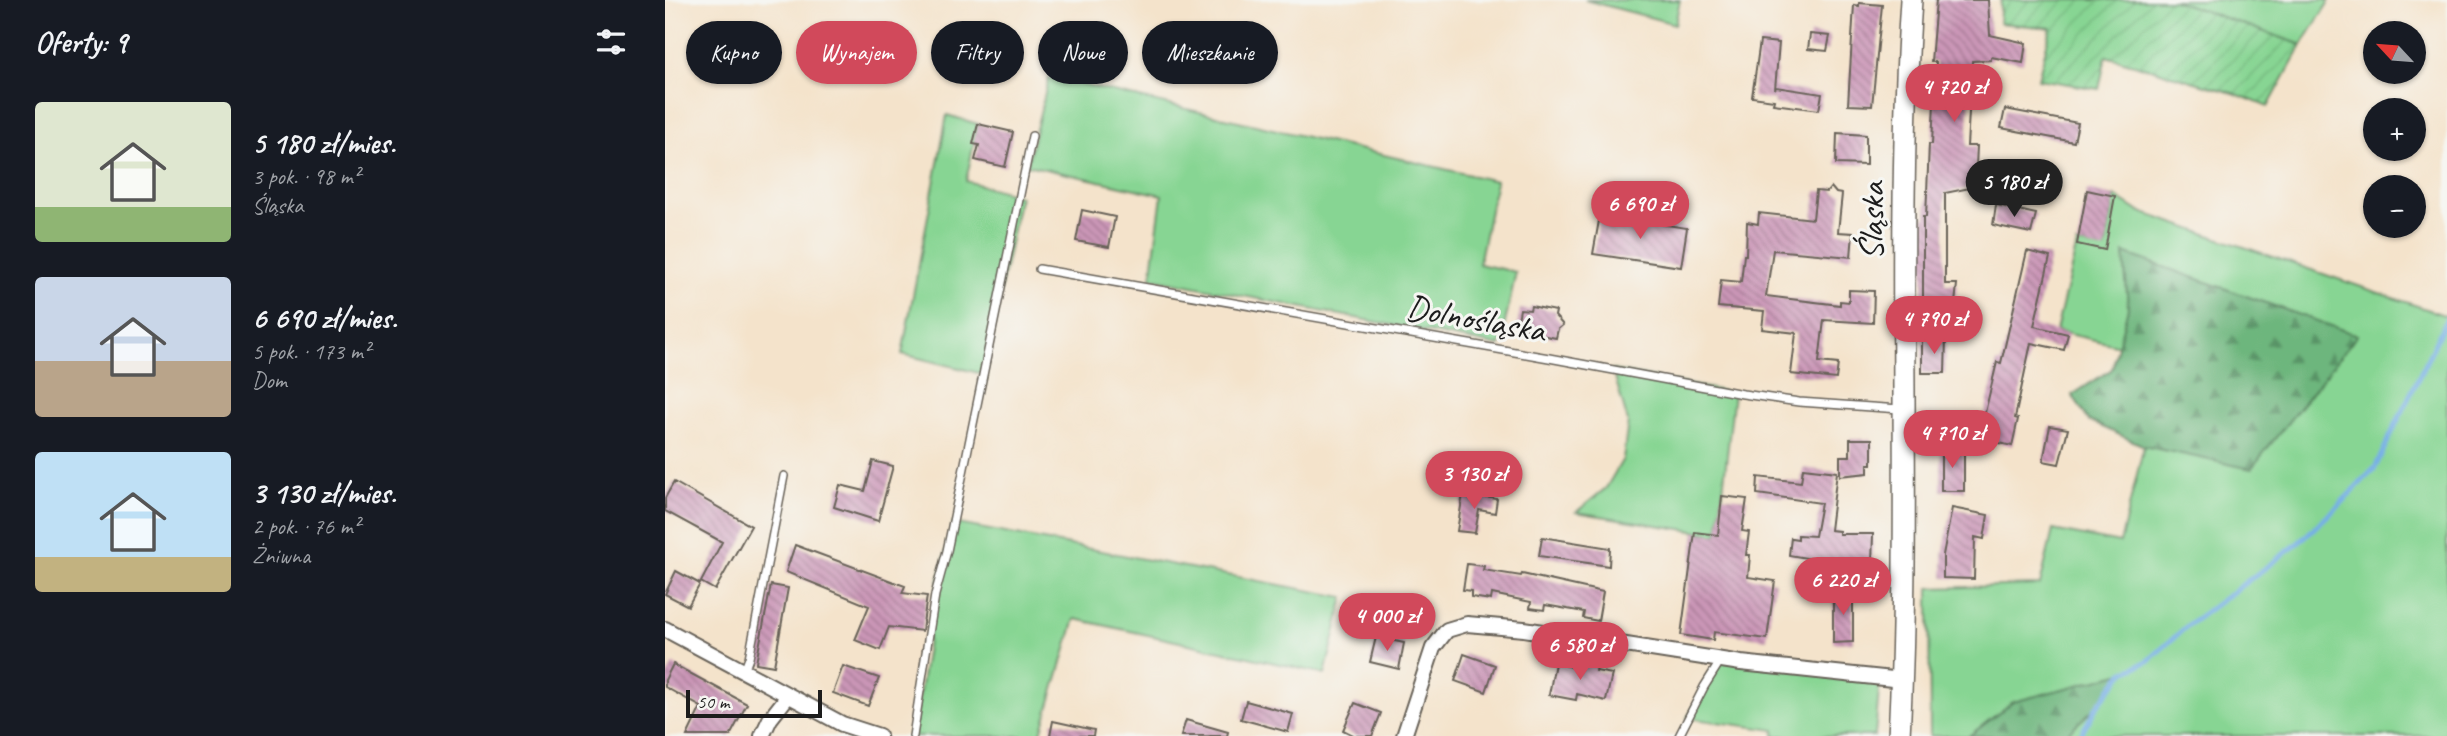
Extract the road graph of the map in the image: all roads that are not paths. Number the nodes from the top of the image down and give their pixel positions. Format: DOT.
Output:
graph roads {
  1 [pos="1911,0"];
  2 [pos="1032,136"];
  3 [pos="1039,269"];
  4 [pos="1904,409"];
  5 [pos="784,476"];
  6 [pos="665,629"];
  7 [pos="1721,660"];
  8 [pos="743,671"];
  9 [pos="1902,680"];
  10 [pos="788,696"];
  11 [pos="762,736"];
  12 [pos="879,736"];
  13 [pos="913,736"];
  14 [pos="1404,736"];
  15 [pos="1679,736"];
  16 [pos="1899,736"];
  1 -- 4 [label="street, Śląska"];
  2 -- 13 [label="lane"];
  3 -- 4 [label="lane, Dolnośląska"];
  4 -- 9 [label="street, Śląska"];
  5 -- 8 [label="lane"];
  6 -- 8 [label="street"];
  7 -- 9 [label="street"];
  7 -- 14 [label="street"];
  7 -- 15 [label="lane"];
  8 -- 10 [label="street"];
  9 -- 16 [label="street, Śląska"];
  10 -- 11 [label="street"];
  10 -- 12 [label="street"];
}
